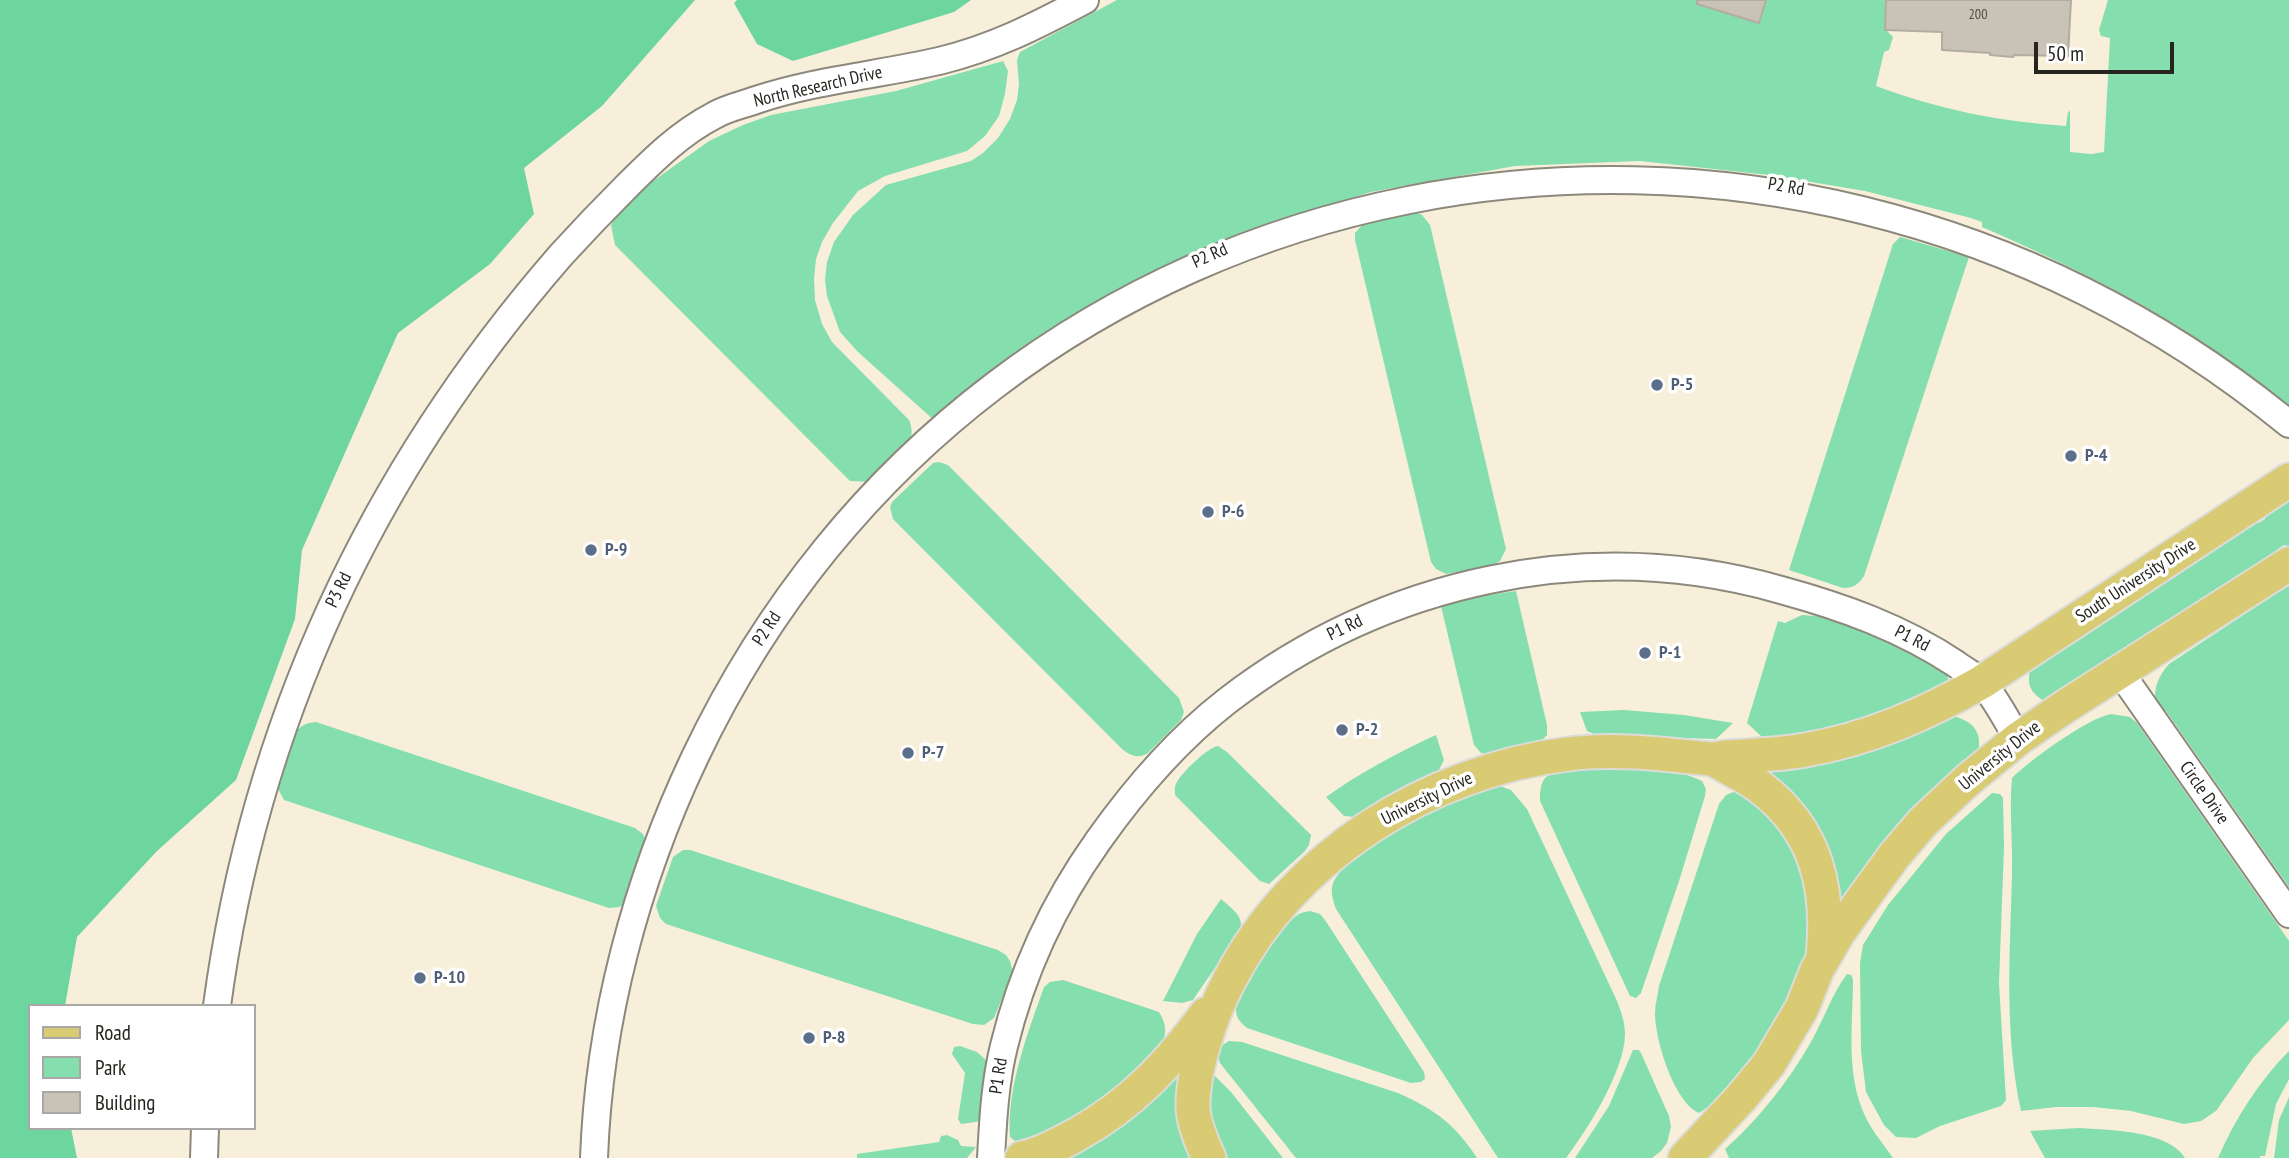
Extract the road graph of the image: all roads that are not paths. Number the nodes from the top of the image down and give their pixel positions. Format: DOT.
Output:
graph roads {
  1 [pos="1085,0"];
  2 [pos="583,230"];
  3 [pos="2289,424"];
  4 [pos="2289,480"];
  5 [pos="2289,564"];
  6 [pos="2119,671"];
  7 [pos="1982,682"];
  8 [pos="2018,739"];
  9 [pos="1713,759"];
  10 [pos="2289,914"];
  11 [pos="1823,959"];
  12 [pos="1219,1000"];
  13 [pos="217,1004"];
  14 [pos="205,1130"];
  15 [pos="204,1158"];
  16 [pos="594,1158"];
  17 [pos="991,1158"];
  18 [pos="1021,1158"];
  19 [pos="1209,1158"];
  20 [pos="1685,1158"];
  1 -- 2 [label="street, North Research Drive"];
  2 -- 13 [label="street, P3 Rd"];
  3 -- 16 [label="street, P2 Rd"];
  4 -- 7 [label="main road, South University Drive"];
  5 -- 6 [label="main road"];
  6 -- 8 [label="main road, University Drive"];
  6 -- 10 [label="street, Circle Drive"];
  7 -- 8 [label="street"];
  7 -- 9 [label="main road, University Drive"];
  7 -- 17 [label="street, P1 Rd"];
  8 -- 11 [label="main road, University Drive"];
  9 -- 11 [label="main road, University Drive"];
  9 -- 12 [label="main road, University Drive"];
  11 -- 20 [label="main road, University Drive"];
  12 -- 18 [label="main road, University Drive"];
  12 -- 19 [label="main road, University Drive"];
  14 -- 15 [label="street"];
}
